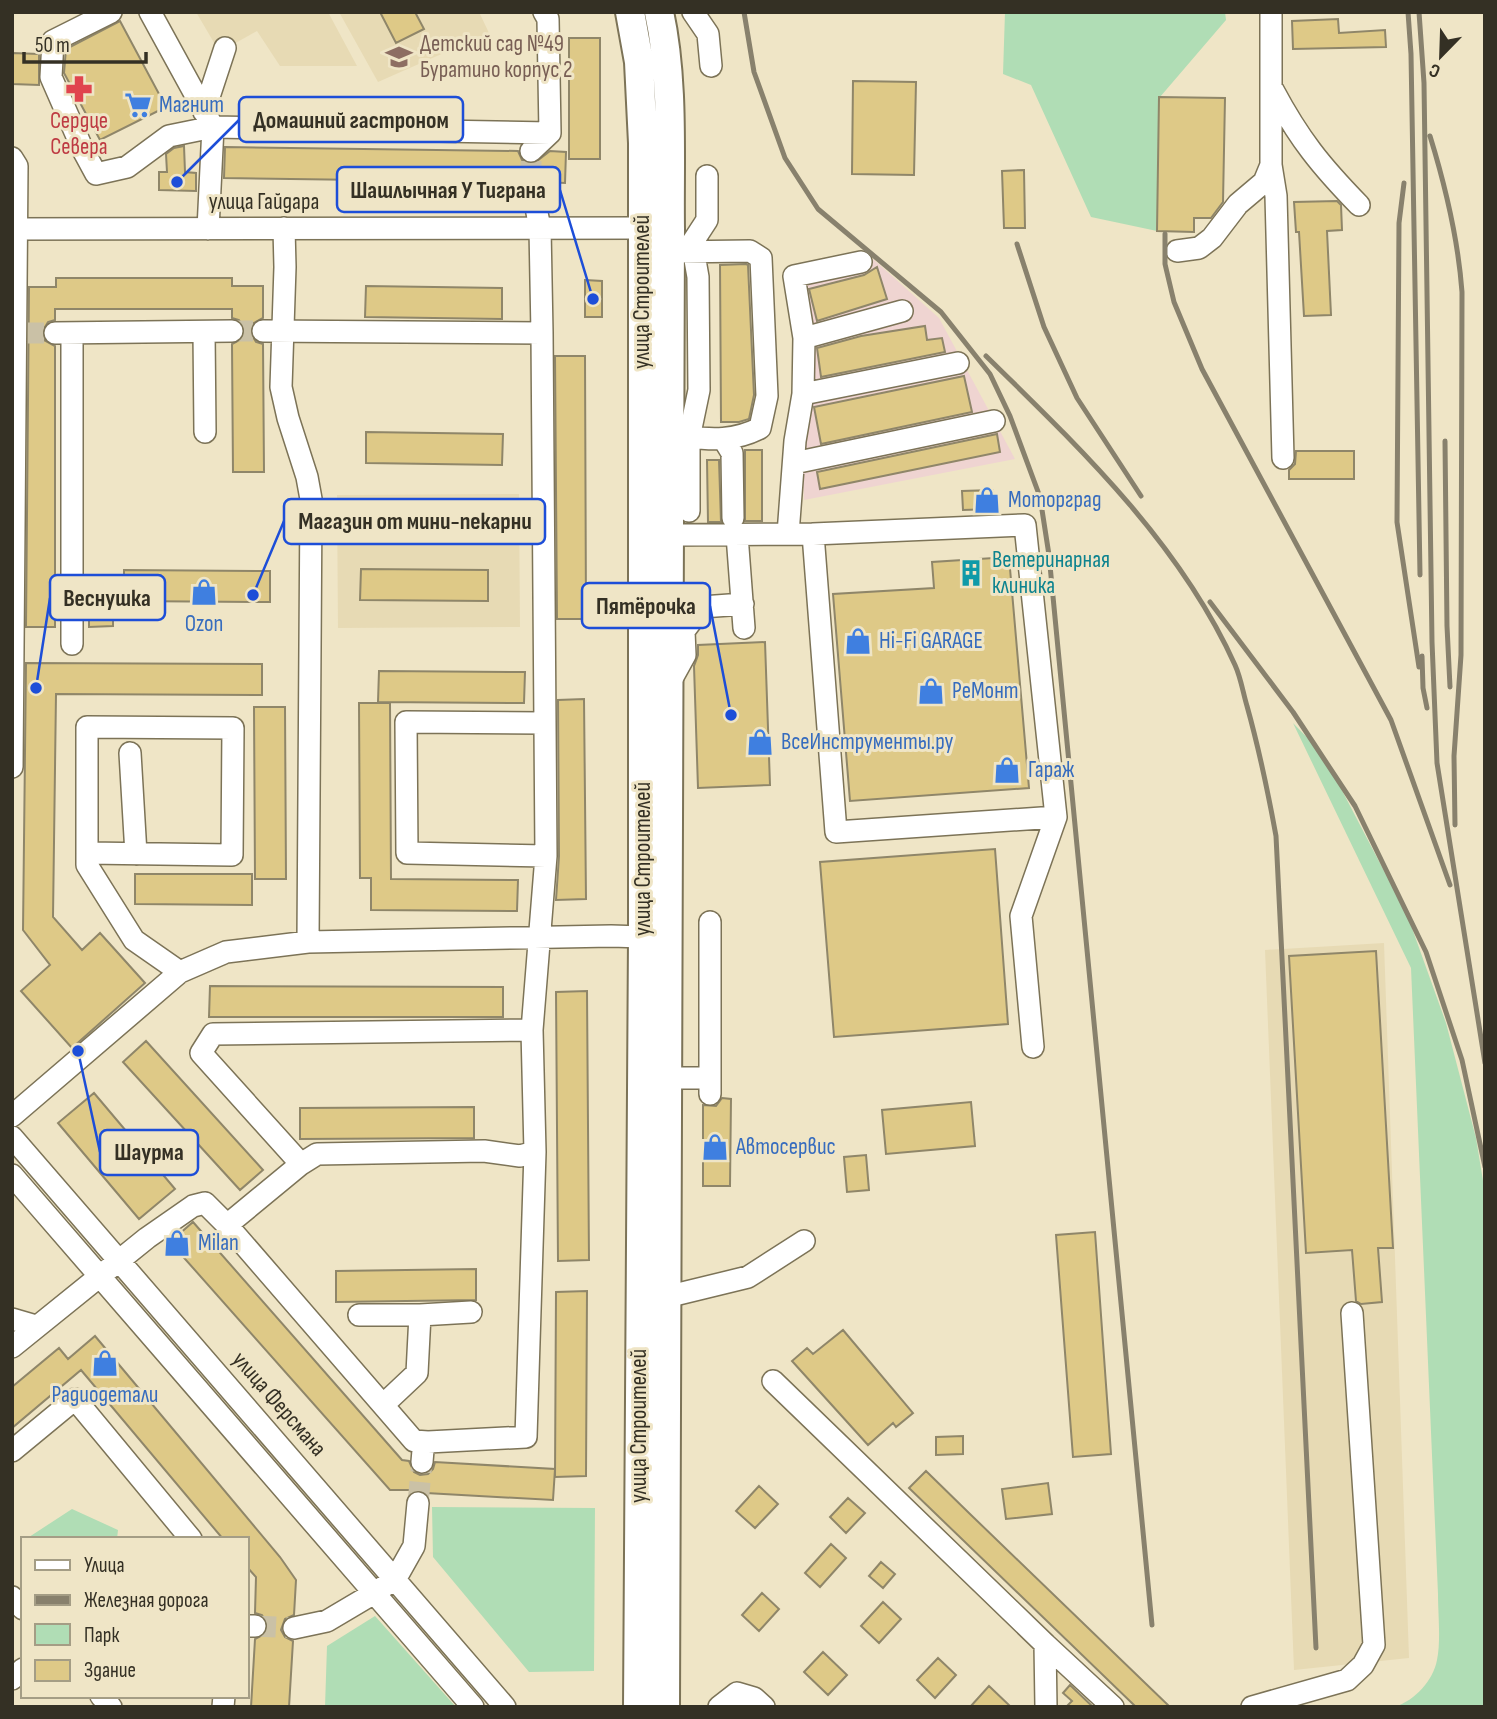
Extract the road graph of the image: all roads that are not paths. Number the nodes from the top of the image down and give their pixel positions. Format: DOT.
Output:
graph roads {
  1 [pos="111,12"];
  2 [pos="150,12"];
  3 [pos="544,12"];
  4 [pos="631,12"];
  5 [pos="659,12"];
  6 [pos="693,12"];
  7 [pos="1272,12"];
  8 [pos="85,18"];
  9 [pos="225,48"];
  10 [pos="711,65"];
  11 [pos="1271,86"];
  12 [pos="209,119"];
  13 [pos="550,133"];
  14 [pos="531,151"];
  15 [pos="12,158"];
  16 [pos="1271,165"];
  17 [pos="707,176"];
  18 [pos="531,182"];
  19 [pos="1359,205"];
  20 [pos="284,228"];
  21 [pos="540,228"];
  22 [pos="642,228"];
  23 [pos="14,229"];
  24 [pos="208,229"];
  25 [pos="678,244"];
  26 [pos="1177,251"];
  27 [pos="861,262"];
  28 [pos="902,312"];
  29 [pos="273,330"];
  30 [pos="204,331"];
  31 [pos="232,331"];
  32 [pos="542,332"];
  33 [pos="17,333"];
  34 [pos="804,338"];
  35 [pos="958,363"];
  36 [pos="803,394"];
  37 [pos="994,421"];
  38 [pos="205,432"];
  39 [pos="680,437"];
  40 [pos="724,440"];
  41 [pos="1283,458"];
  42 [pos="794,463"];
  43 [pos="689,511"];
  44 [pos="735,526"];
  45 [pos="788,534"];
  46 [pos="813,534"];
  47 [pos="655,535"];
  48 [pos="743,604"];
  49 [pos="744,628"];
  50 [pos="72,644"];
  51 [pos="668,686"];
  52 [pos="543,723"];
  53 [pos="130,753"];
  54 [pos="12,767"];
  55 [pos="1056,817"];
  56 [pos="87,853"];
  57 [pos="136,854"];
  58 [pos="546,856"];
  59 [pos="710,922"];
  60 [pos="656,937"];
  61 [pos="539,938"];
  62 [pos="308,943"];
  63 [pos="180,972"];
  64 [pos="532,1030"];
  65 [pos="1033,1047"];
  66 [pos="668,1078"];
  67 [pos="12,1116"];
  68 [pos="12,1137"];
  69 [pos="535,1152"];
  70 [pos="301,1164"];
  71 [pos="12,1175"];
  72 [pos="654,1217"];
  73 [pos="228,1225"];
  74 [pos="804,1241"];
  75 [pos="119,1260"];
  76 [pos="100,1275"];
  77 [pos="657,1305"];
  78 [pos="471,1312"];
  79 [pos="1352,1312"];
  80 [pos="359,1315"];
  81 [pos="420,1315"];
  82 [pos="12,1319"];
  83 [pos="36,1326"];
  84 [pos="12,1347"];
  85 [pos="773,1381"];
  86 [pos="383,1405"];
  87 [pos="12,1451"];
  88 [pos="418,1503"];
  89 [pos="189,1537"];
  90 [pos="396,1578"];
  91 [pos="376,1592"];
  92 [pos="294,1628"];
  93 [pos="1045,1644"];
  94 [pos="473,1707"];
  95 [pos="506,1707"];
  96 [pos="638,1707"];
  97 [pos="664,1707"];
  98 [pos="719,1707"];
  99 [pos="764,1707"];
  100 [pos="1045,1707"];
  101 [pos="1113,1707"];
  102 [pos="1252,1707"];
  1 -- 8 [label="street"];
  2 -- 12 [label="street"];
  3 -- 13 [label="street"];
  4 -- 22 [label="main road, улица Строителей"];
  5 -- 25 [label="main road, улица Строителей"];
  6 -- 10 [label="street"];
  7 -- 11 [label="street"];
  8 -- 12 [label="street"];
  9 -- 12 [label="street"];
  11 -- 16 [label="street"];
  11 -- 19 [label="street"];
  12 -- 13 [label="street"];
  12 -- 24 [label="street"];
  13 -- 14 [label="street"];
  15 -- 23 [label="street"];
  16 -- 26 [label="street"];
  16 -- 41 [label="street"];
  17 -- 25 [label="street"];
  18 -- 21 [label="street"];
  20 -- 21 [label="street, улица Гайдара"];
  20 -- 24 [label="street, улица Гайдара"];
  20 -- 29 [label="street"];
  21 -- 22 [label="street, улица Гайдара"];
  21 -- 32 [label="street"];
  22 -- 25 [label="main road"];
  22 -- 47 [label="main road, улица Строителей"];
  23 -- 24 [label="street, улица Гайдара"];
  23 -- 33 [label="street"];
  25 -- 39 [label="main road, улица Строителей"];
  25 -- 40 [label="street"];
  27 -- 34 [label="street"];
  28 -- 34 [label="street"];
  29 -- 32 [label="street"];
  29 -- 62 [label="street"];
  30 -- 31 [label="street"];
  30 -- 38 [label="street"];
  30 -- 50 [label="street"];
  32 -- 52 [label="street"];
  33 -- 54 [label="street"];
  34 -- 36 [label="street"];
  35 -- 36 [label="street"];
  36 -- 42 [label="street"];
  37 -- 42 [label="street"];
  39 -- 40 [label="street"];
  39 -- 43 [label="street"];
  39 -- 47 [label="main road, улица Строителей"];
  40 -- 44 [label="street"];
  42 -- 45 [label="street"];
  44 -- 45 [label="street"];
  44 -- 47 [label="street"];
  44 -- 48 [label="street"];
  45 -- 46 [label="street"];
  46 -- 55 [label="street"];
  46 -- 55 [label="street"];
  47 -- 51 [label="main road, улица Строителей"];
  47 -- 60 [label="main road, улица Строителей"];
  48 -- 49 [label="street"];
  48 -- 51 [label="street"];
  51 -- 60 [label="main road, улица Строителей"];
  52 -- 58 [label="street"];
  52 -- 58 [label="street"];
  53 -- 57 [label="street"];
  55 -- 65 [label="street"];
  56 -- 57 [label="street"];
  56 -- 57 [label="street"];
  56 -- 63 [label="street"];
  58 -- 61 [label="street"];
  59 -- 66 [label="street"];
  60 -- 61 [label="street"];
  60 -- 66 [label="main road, улица Строителей"];
  60 -- 72 [label="main road, улица Строителей"];
  61 -- 62 [label="street"];
  61 -- 64 [label="street"];
  62 -- 63 [label="street"];
  63 -- 67 [label="street"];
  64 -- 69 [label="street"];
  64 -- 70 [label="street"];
  66 -- 72 [label="main road, улица Строителей"];
  68 -- 75 [label="street, улица Ферсмана"];
  69 -- 70 [label="street"];
  69 -- 86 [label="street"];
  70 -- 73 [label="street"];
  71 -- 76 [label="street"];
  72 -- 77 [label="main road, улица Строителей"];
  73 -- 75 [label="street"];
  73 -- 86 [label="street"];
  74 -- 77 [label="street"];
  75 -- 76 [label="street"];
  75 -- 90 [label="street, улица Ферсмана"];
  76 -- 83 [label="street"];
  76 -- 91 [label="street"];
  77 -- 96 [label="main road, улица Строителей"];
  77 -- 97 [label="main road, улица Строителей"];
  78 -- 81 [label="street"];
  79 -- 102 [label="street"];
  80 -- 81 [label="street"];
  81 -- 86 [label="street"];
  82 -- 83 [label="street"];
  83 -- 84 [label="street"];
  85 -- 93 [label="street"];
  87 -- 89 [label="street"];
  88 -- 90 [label="street"];
  90 -- 91 [label="street"];
  90 -- 95 [label="street, улица Ферсмана"];
  91 -- 92 [label="street"];
  91 -- 94 [label="street"];
  93 -- 100 [label="street"];
  93 -- 101 [label="street"];
  98 -- 99 [label="street"];
}
